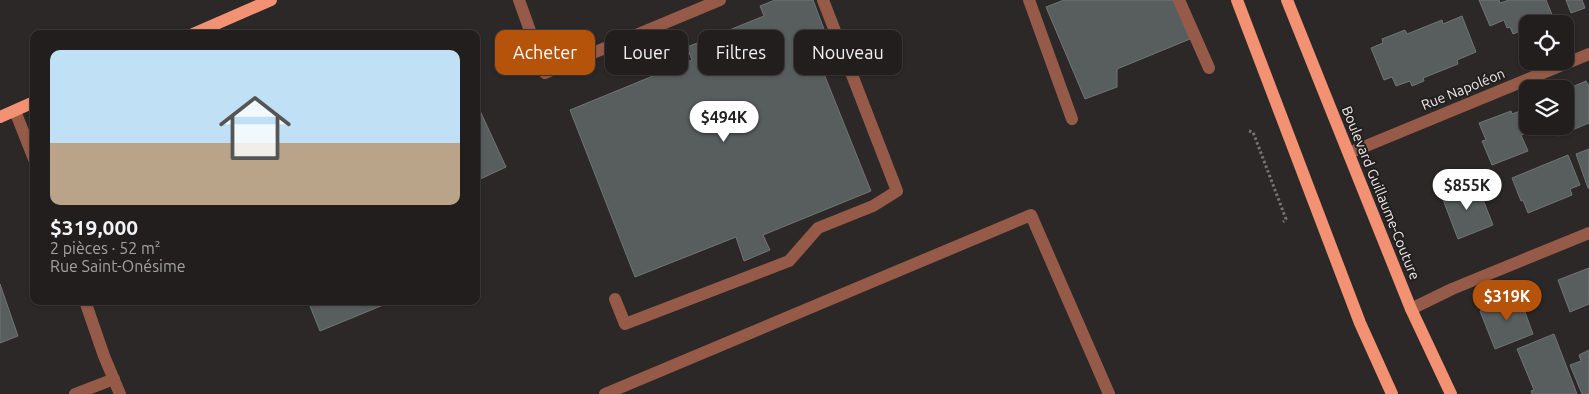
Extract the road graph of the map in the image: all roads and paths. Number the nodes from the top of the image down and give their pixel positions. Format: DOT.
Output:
graph roads {
  1 [pos="271,0"];
  2 [pos="519,0"];
  3 [pos="720,0"];
  4 [pos="823,0"];
  5 [pos="1029,0"];
  6 [pos="1179,0"];
  7 [pos="1236,0"];
  8 [pos="1287,0"];
  9 [pos="202,30"];
  10 [pos="1589,54"];
  11 [pos="1210,68"];
  12 [pos="30,104"];
  13 [pos="15,110"];
  14 [pos="0,117"];
  15 [pos="1072,119"];
  16 [pos="1249,131"];
  17 [pos="30,149"];
  18 [pos="1349,153"];
  19 [pos="1283,222"];
  20 [pos="1589,233"];
  21 [pos="615,299"];
  22 [pos="86,305"];
  23 [pos="1411,309"];
  24 [pos="114,379"];
  25 [pos="76,394"];
  26 [pos="120,394"];
  27 [pos="605,394"];
  28 [pos="1109,394"];
  29 [pos="1392,394"];
  30 [pos="1451,394"];
  1 -- 9 [label="main road"];
  2 -- 3 [label="street"];
  4 -- 21 [label="street"];
  5 -- 15 [label="street"];
  6 -- 11 [label="street"];
  7 -- 29 [label="main road"];
  8 -- 18 [label="main road, Boulevard Guillaume-Couture"];
  10 -- 18 [label="street, Rue Napoléon"];
  12 -- 13 [label="main road"];
  13 -- 14 [label="main road"];
  13 -- 17 [label="street"];
  16 -- 19 [label="path"];
  18 -- 23 [label="main road, Boulevard Guillaume-Couture"];
  20 -- 23 [label="street"];
  22 -- 24 [label="street"];
  23 -- 30 [label="main road, Boulevard Guillaume-Couture"];
  24 -- 25 [label="street"];
  24 -- 26 [label="street"];
  27 -- 28 [label="street"];
}
